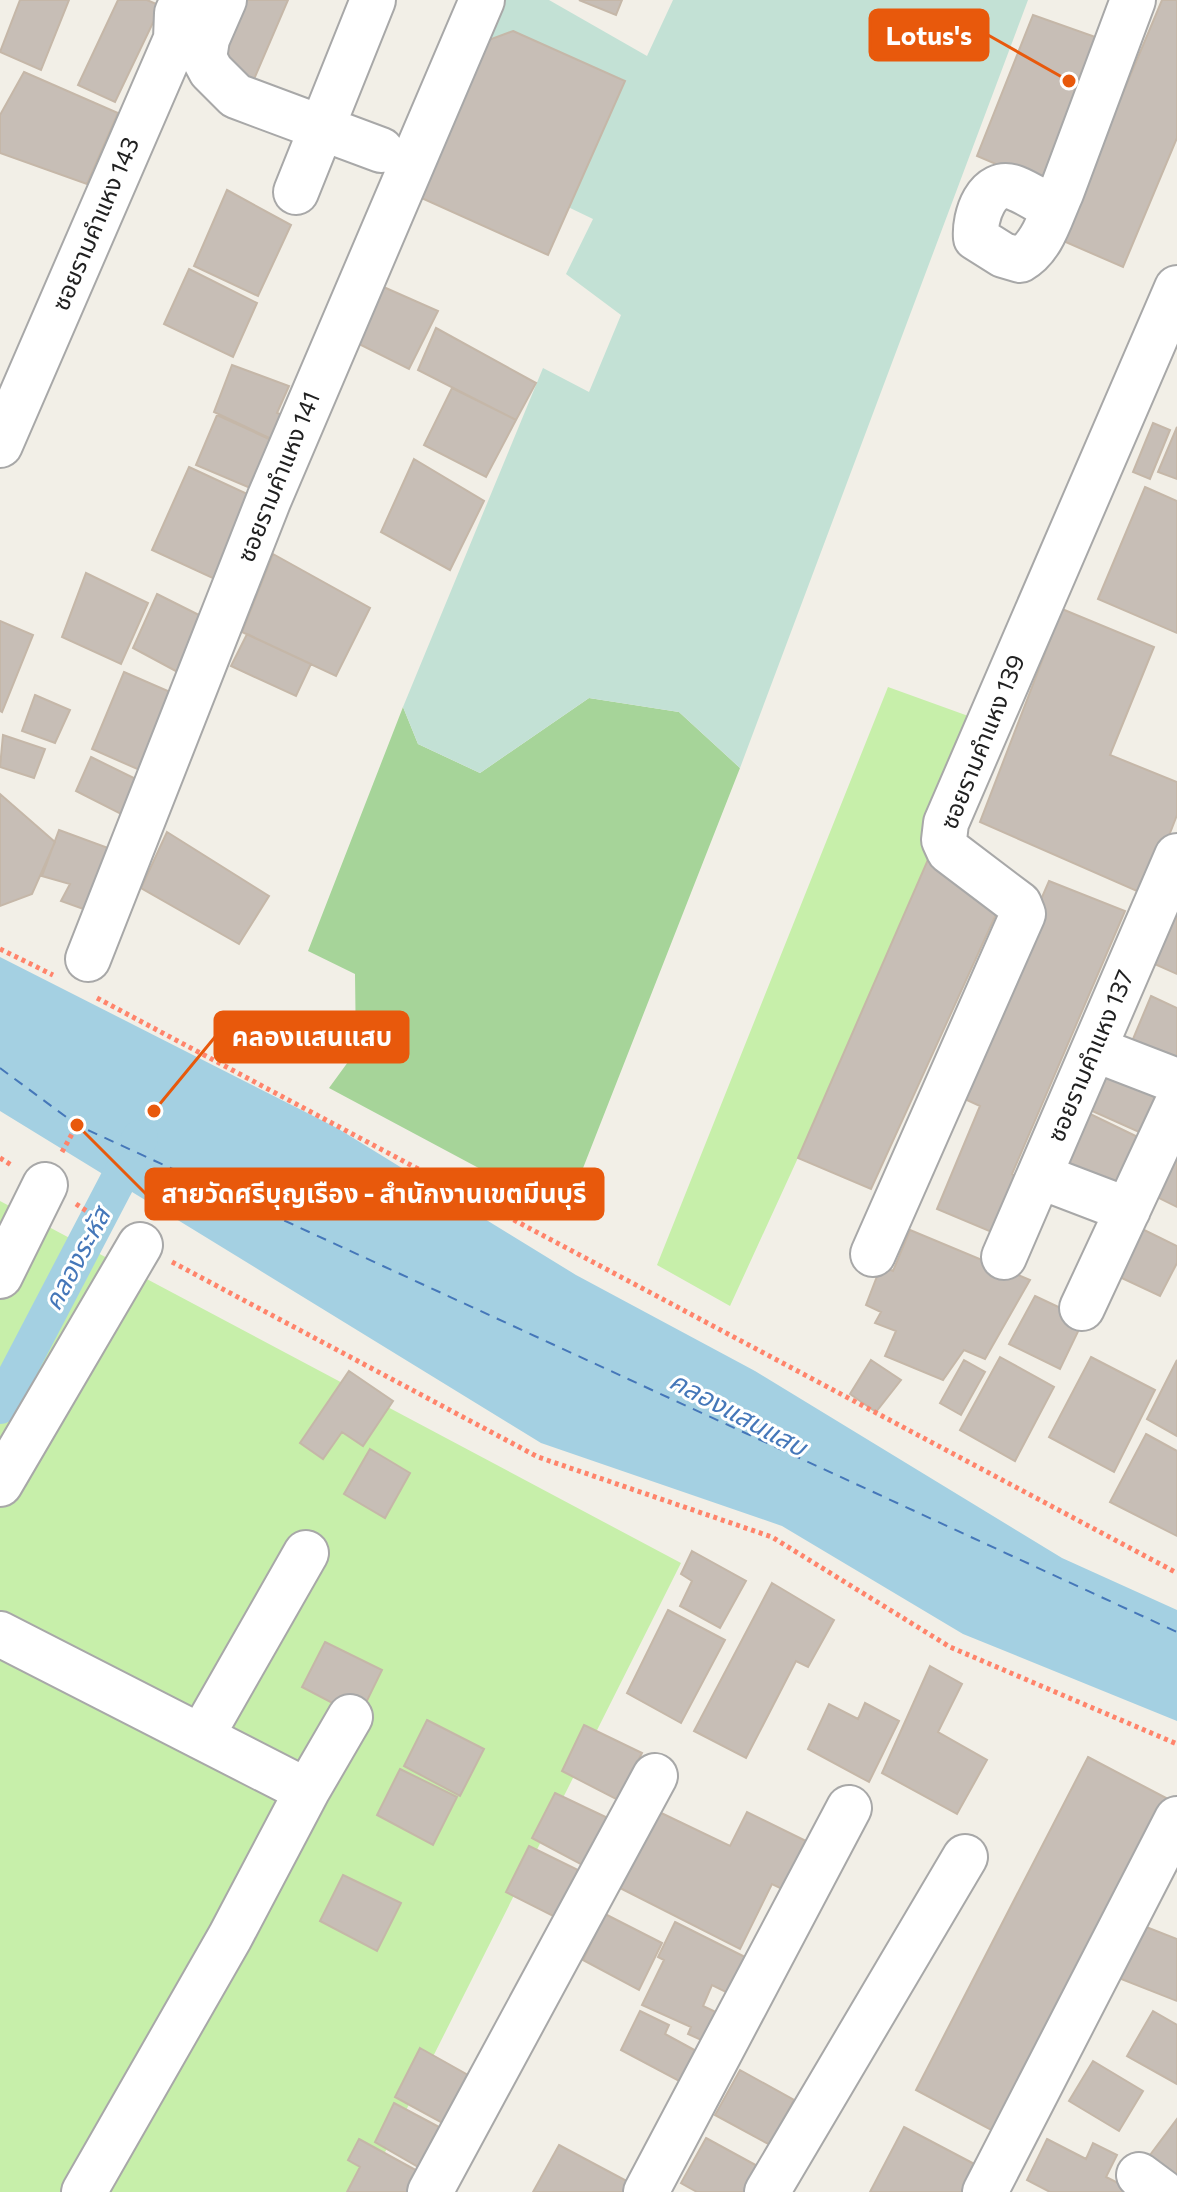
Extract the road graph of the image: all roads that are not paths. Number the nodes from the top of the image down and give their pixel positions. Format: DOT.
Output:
graph roads {
  1 [pos="183,0"];
  2 [pos="224,0"];
  3 [pos="373,0"];
  4 [pos="482,0"];
  5 [pos="1133,0"];
  6 [pos="321,130"];
  7 [pos="381,150"];
  8 [pos="296,192"];
  9 [pos="1054,209"];
  10 [pos="1177,288"];
  11 [pos="0,445"];
  12 [pos="1177,856"];
  13 [pos="76,976"];
  14 [pos="1094,1049"];
  15 [pos="1177,1081"];
  16 [pos="1177,1104"];
  17 [pos="1039,1176"];
  18 [pos="60,1194"];
  19 [pos="1128,1210"];
  20 [pos="139,1244"];
  21 [pos="873,1254"];
  22 [pos="1004,1257"];
  23 [pos="0,1276"];
  24 [pos="1082,1308"];
  25 [pos="0,1484"];
  26 [pos="306,1553"];
  27 [pos="0,1634"];
  28 [pos="350,1717"];
  29 [pos="201,1737"];
  30 [pos="655,1776"];
  31 [pos="307,1791"];
  32 [pos="849,1808"];
  33 [pos="1177,1819"];
  34 [pos="965,1857"];
  35 [pos="84,2192"];
  36 [pos="430,2192"];
  37 [pos="646,2192"];
  38 [pos="767,2192"];
  39 [pos="985,2192"];
  1 -- 11 [label="street, ซอยรามคำแหง 143"];
  2 -- 6 [label="street"];
  3 -- 6 [label="street"];
  4 -- 13 [label="street, ซอยรามคำแหง 141"];
  5 -- 9 [label="street"];
  6 -- 7 [label="street"];
  6 -- 8 [label="street"];
  10 -- 21 [label="street, ซอยรามคำแหง 139"];
  12 -- 14 [label="street, ซอยรามคำแหง 137"];
  14 -- 15 [label="street"];
  14 -- 17 [label="street, ซอยรามคำแหง 137"];
  16 -- 19 [label="street"];
  17 -- 19 [label="street"];
  17 -- 22 [label="street, ซอยรามคำแหง 137"];
  18 -- 23 [label="street"];
  19 -- 24 [label="street"];
  20 -- 25 [label="street"];
  26 -- 29 [label="street"];
  27 -- 29 [label="street"];
  28 -- 31 [label="street"];
  29 -- 31 [label="street"];
  30 -- 36 [label="street"];
  31 -- 35 [label="street"];
  32 -- 37 [label="street"];
  33 -- 39 [label="street"];
  34 -- 38 [label="street"];
}
